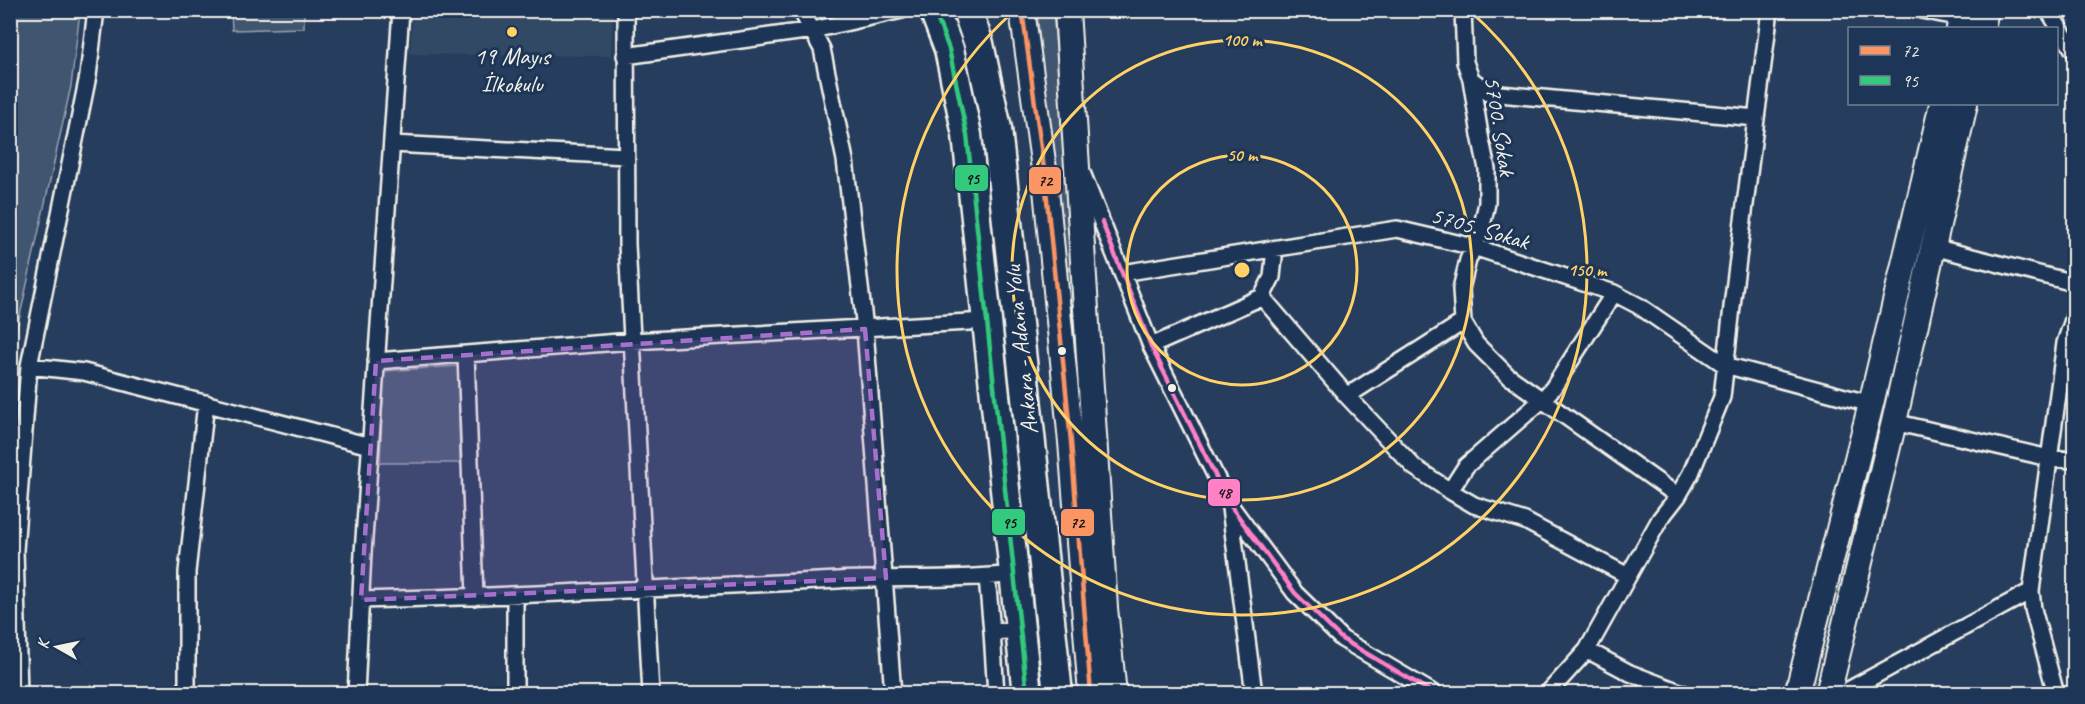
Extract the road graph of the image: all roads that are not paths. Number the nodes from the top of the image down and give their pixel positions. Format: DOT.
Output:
graph roads {
  1 [pos="96,10"];
  2 [pos="401,10"];
  3 [pos="626,10"];
  4 [pos="801,10"];
  5 [pos="902,10"];
  6 [pos="934,10"];
  7 [pos="967,10"];
  8 [pos="1022,10"];
  9 [pos="1067,10"];
  10 [pos="1463,10"];
  11 [pos="1770,10"];
  12 [pos="1921,10"];
  13 [pos="1986,10"];
  14 [pos="2048,10"];
  15 [pos="1967,21"];
  16 [pos="813,30"];
  17 [pos="2074,51"];
  18 [pos="625,56"];
  19 [pos="1471,79"];
  20 [pos="1942,105"];
  21 [pos="1965,105"];
  22 [pos="1756,118"];
  23 [pos="392,144"];
  24 [pos="626,156"];
  25 [pos="1077,159"];
  26 [pos="1474,247"];
  27 [pos="1933,247"];
  28 [pos="1272,249"];
  29 [pos="1122,273"];
  30 [pos="2074,283"];
  31 [pos="1614,293"];
  32 [pos="1262,297"];
  33 [pos="2074,316"];
  34 [pos="987,321"];
  35 [pos="1463,322"];
  36 [pos="865,329"];
  37 [pos="632,341"];
  38 [pos="1151,346"];
  39 [pos="466,354"];
  40 [pos="376,361"];
  41 [pos="1725,365"];
  42 [pos="29,366"];
  43 [pos="1347,396"];
  44 [pos="1542,400"];
  45 [pos="206,404"];
  46 [pos="1871,404"];
  47 [pos="1894,422"];
  48 [pos="370,446"];
  49 [pos="2049,458"];
  50 [pos="2074,460"];
  51 [pos="1450,491"];
  52 [pos="1678,495"];
  53 [pos="1230,506"];
  54 [pos="13,551"];
  55 [pos="1015,574"];
  56 [pos="1628,576"];
  57 [pos="987,577"];
  58 [pos="886,578"];
  59 [pos="645,590"];
  60 [pos="2031,591"];
  61 [pos="515,596"];
  62 [pos="474,597"];
  63 [pos="361,600"];
  64 [pos="1021,630"];
  65 [pos="992,632"];
  66 [pos="1587,650"];
  67 [pos="19,693"];
  68 [pos="186,693"];
  69 [pos="356,693"];
  70 [pos="515,693"];
  71 [pos="651,693"];
  72 [pos="893,693"];
  73 [pos="996,693"];
  74 [pos="1027,693"];
  75 [pos="1058,693"];
  76 [pos="1091,693"];
  77 [pos="1114,693"];
  78 [pos="1254,693"];
  79 [pos="1435,693"];
  80 [pos="1547,693"];
  81 [pos="1685,693"];
  82 [pos="1797,693"];
  83 [pos="1828,693"];
  84 [pos="1841,693"];
  85 [pos="2056,693"];
  1 -- 42 [label="street"];
  2 -- 23 [label="street"];
  3 -- 18 [label="street"];
  4 -- 16 [label="street"];
  5 -- 16 [label="street"];
  6 -- 34 [label="highway, Ankara - Adana Yolu"];
  7 -- 75 [label="highway, Ankara - Adana Yolu"];
  8 -- 76 [label="main road"];
  9 -- 25 [label="main road"];
  10 -- 19 [label="street, 5700. Sokak"];
  11 -- 22 [label="street"];
  12 -- 15 [label="street"];
  13 -- 15 [label="main road"];
  14 -- 17 [label="street"];
  16 -- 18 [label="street"];
  16 -- 36 [label="street"];
  18 -- 24 [label="street"];
  19 -- 22 [label="street"];
  19 -- 26 [label="street, 5700. Sokak"];
  20 -- 46 [label="main road"];
  21 -- 27 [label="main road"];
  22 -- 41 [label="street"];
  23 -- 24 [label="street"];
  23 -- 40 [label="street"];
  24 -- 37 [label="street"];
  25 -- 29 [label="street"];
  25 -- 77 [label="main road"];
  26 -- 28 [label="street, 5705. Sokak"];
  26 -- 31 [label="street, 5705. Sokak"];
  26 -- 35 [label="street, 5700. Sokak"];
  27 -- 30 [label="street"];
  27 -- 47 [label="main road"];
  28 -- 29 [label="street, 5705. Sokak"];
  28 -- 32 [label="street"];
  29 -- 38 [label="street"];
  31 -- 41 [label="street, 5705. Sokak"];
  31 -- 44 [label="street"];
  32 -- 38 [label="street"];
  32 -- 43 [label="street"];
  33 -- 49 [label="street"];
  34 -- 36 [label="street"];
  34 -- 55 [label="highway, Ankara - Adana Yolu"];
  35 -- 43 [label="street"];
  35 -- 44 [label="street"];
  36 -- 37 [label="street"];
  36 -- 58 [label="street"];
  37 -- 39 [label="street"];
  37 -- 59 [label="street"];
  38 -- 53 [label="street"];
  39 -- 40 [label="street"];
  39 -- 62 [label="street"];
  40 -- 48 [label="street"];
  41 -- 46 [label="street, 5705. Sokak"];
  41 -- 52 [label="street"];
  42 -- 45 [label="street"];
  42 -- 54 [label="street"];
  43 -- 51 [label="street"];
  44 -- 51 [label="street"];
  44 -- 52 [label="street"];
  45 -- 48 [label="street"];
  45 -- 68 [label="street"];
  46 -- 82 [label="main road"];
  47 -- 49 [label="street"];
  47 -- 83 [label="main road"];
  48 -- 63 [label="street"];
  49 -- 50 [label="street"];
  49 -- 60 [label="street"];
  51 -- 56 [label="street"];
  52 -- 56 [label="street"];
  53 -- 78 [label="street"];
  53 -- 79 [label="street"];
  54 -- 67 [label="street"];
  55 -- 57 [label="street"];
  55 -- 64 [label="highway, Ankara - Adana Yolu"];
  56 -- 66 [label="street"];
  57 -- 58 [label="street"];
  57 -- 65 [label="street"];
  58 -- 59 [label="street"];
  58 -- 72 [label="street"];
  59 -- 61 [label="street"];
  59 -- 71 [label="street"];
  60 -- 84 [label="street"];
  60 -- 85 [label="street"];
  61 -- 62 [label="street"];
  61 -- 70 [label="street"];
  62 -- 63 [label="street"];
  63 -- 69 [label="street"];
  64 -- 65 [label="street"];
  64 -- 74 [label="highway, Ankara - Adana Yolu"];
  65 -- 73 [label="street"];
  66 -- 80 [label="street"];
  66 -- 81 [label="street"];
}
